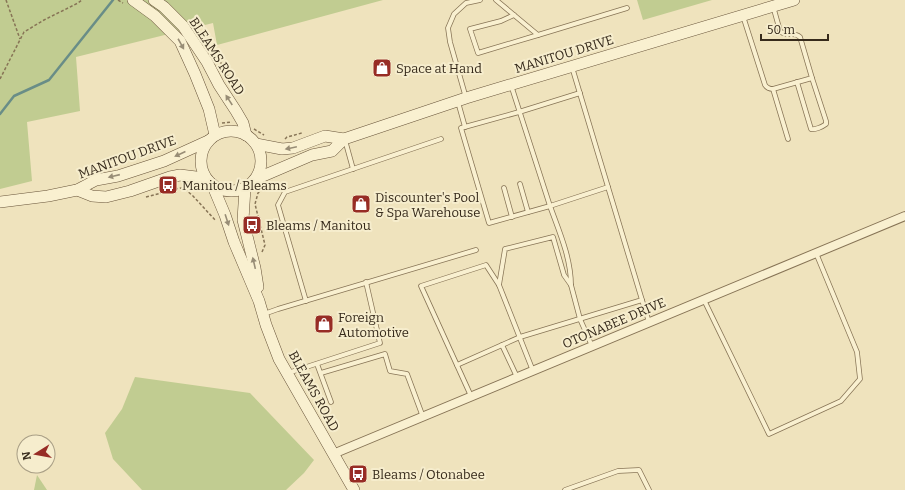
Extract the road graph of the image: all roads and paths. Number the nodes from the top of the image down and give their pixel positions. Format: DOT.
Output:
graph roads {
  1 [pos="6,0"];
  2 [pos="82,0"];
  3 [pos="133,0"];
  4 [pos="154,0"];
  5 [pos="480,0"];
  6 [pos="496,0"];
  7 [pos="794,0"];
  8 [pos="773,6"];
  9 [pos="627,8"];
  10 [pos="514,15"];
  11 [pos="743,15"];
  12 [pos="538,35"];
  13 [pos="20,39"];
  14 [pos="572,66"];
  15 [pos="812,78"];
  16 [pos="0,79"];
  17 [pos="797,82"];
  18 [pos="511,84"];
  19 [pos="773,89"];
  20 [pos="580,92"];
  21 [pos="462,99"];
  22 [pos="519,112"];
  23 [pos="243,123"];
  24 [pos="465,127"];
  25 [pos="307,132"];
  26 [pos="212,134"];
  27 [pos="246,135"];
  28 [pos="266,136"];
  29 [pos="344,139"];
  30 [pos="441,139"];
  31 [pos="788,139"];
  32 [pos="282,140"];
  33 [pos="256,144"];
  34 [pos="353,169"];
  35 [pos="256,179"];
  36 [pos="210,183"];
  37 [pos="520,184"];
  38 [pos="270,185"];
  39 [pos="246,188"];
  40 [pos="504,188"];
  41 [pos="608,188"];
  42 [pos="78,190"];
  43 [pos="142,198"];
  44 [pos="0,202"];
  45 [pos="550,206"];
  46 [pos="528,212"];
  47 [pos="905,216"];
  48 [pos="512,217"];
  49 [pos="218,226"];
  50 [pos="265,245"];
  51 [pos="476,250"];
  52 [pos="816,253"];
  53 [pos="366,282"];
  54 [pos="500,285"];
  55 [pos="571,285"];
  56 [pos="703,299"];
  57 [pos="642,300"];
  58 [pos="259,301"];
  59 [pos="306,301"];
  60 [pos="263,314"];
  61 [pos="580,319"];
  62 [pos="649,322"];
  63 [pos="520,337"];
  64 [pos="502,345"];
  65 [pos="592,346"];
  66 [pos="318,364"];
  67 [pos="457,365"];
  68 [pos="532,371"];
  69 [pos="288,373"];
  70 [pos="321,373"];
  71 [pos="517,377"];
  72 [pos="471,396"];
  73 [pos="331,402"];
  74 [pos="423,417"];
  75 [pos="333,454"];
  76 [pos="354,490"];
  77 [pos="565,490"];
  78 [pos="649,490"];
  1 -- 13 [label="path"];
  2 -- 13 [label="path"];
  3 -- 26 [label="main road, BLEAMS ROAD, one-way"];
  23 -- 4 [label="main road, BLEAMS ROAD, one-way"];
  5 -- 21 [label="lane"];
  6 -- 10 [label="lane"];
  7 -- 8 [label="main road, MANITOU DRIVE"];
  8 -- 11 [label="main road, MANITOU DRIVE"];
  8 -- 15 [label="lane"];
  9 -- 12 [label="lane"];
  10 -- 12 [label="lane"];
  10 -- 12 [label="lane"];
  11 -- 14 [label="main road, MANITOU DRIVE"];
  11 -- 19 [label="lane"];
  13 -- 16 [label="path"];
  14 -- 18 [label="main road, MANITOU DRIVE"];
  14 -- 20 [label="lane"];
  15 -- 17 [label="lane"];
  15 -- 17 [label="lane"];
  17 -- 19 [label="lane"];
  18 -- 21 [label="main road, MANITOU DRIVE"];
  18 -- 22 [label="lane"];
  19 -- 31 [label="lane"];
  20 -- 22 [label="lane"];
  20 -- 41 [label="lane"];
  21 -- 24 [label="lane"];
  21 -- 29 [label="main road, MANITOU DRIVE"];
  22 -- 24 [label="lane"];
  22 -- 45 [label="lane"];
  23 -- 26 [label="path"];
  23 -- 27 [label="main road, BLEAMS ROAD"];
  23 -- 28 [label="path"];
  24 -- 48 [label="lane"];
  25 -- 32 [label="path"];
  26 -- 27 [label="main road"];
  26 -- 36 [label="main road"];
  26 -- 42 [label="main road, MANITOU DRIVE, one-way"];
  27 -- 33 [label="main road"];
  29 -- 33 [label="main road, MANITOU DRIVE, one-way"];
  29 -- 34 [label="lane"];
  29 -- 35 [label="main road, MANITOU DRIVE"];
  30 -- 34 [label="lane"];
  33 -- 35 [label="main road"];
  34 -- 59 [label="lane"];
  35 -- 39 [label="main road"];
  36 -- 39 [label="main road"];
  36 -- 42 [label="main road, MANITOU DRIVE"];
  36 -- 58 [label="main road, BLEAMS ROAD, one-way"];
  37 -- 46 [label="lane"];
  38 -- 50 [label="path"];
  58 -- 39 [label="main road, BLEAMS ROAD, one-way"];
  40 -- 48 [label="lane"];
  41 -- 45 [label="lane"];
  41 -- 57 [label="lane"];
  42 -- 44 [label="main road, MANITOU DRIVE"];
  43 -- 49 [label="path"];
  45 -- 46 [label="lane"];
  45 -- 55 [label="lane"];
  46 -- 48 [label="lane"];
  47 -- 52 [label="street, OTONABEE DRIVE"];
  51 -- 53 [label="lane"];
  52 -- 56 [label="street, OTONABEE DRIVE"];
  52 -- 56 [label="lane"];
  53 -- 59 [label="lane"];
  53 -- 66 [label="lane"];
  54 -- 55 [label="lane"];
  54 -- 63 [label="lane"];
  54 -- 67 [label="lane"];
  55 -- 61 [label="lane"];
  56 -- 62 [label="street, OTONABEE DRIVE"];
  57 -- 61 [label="lane"];
  57 -- 62 [label="lane"];
  58 -- 60 [label="main road, BLEAMS ROAD"];
  59 -- 60 [label="lane"];
  60 -- 69 [label="main road, BLEAMS ROAD"];
  61 -- 63 [label="lane"];
  61 -- 65 [label="lane"];
  62 -- 65 [label="street, OTONABEE DRIVE"];
  63 -- 64 [label="lane"];
  63 -- 68 [label="lane"];
  64 -- 67 [label="lane"];
  64 -- 71 [label="lane"];
  65 -- 68 [label="street, OTONABEE DRIVE"];
  66 -- 69 [label="lane"];
  66 -- 70 [label="lane"];
  67 -- 72 [label="lane"];
  68 -- 71 [label="street, OTONABEE DRIVE"];
  69 -- 75 [label="main road, BLEAMS ROAD"];
  70 -- 73 [label="lane"];
  70 -- 74 [label="lane"];
  71 -- 72 [label="street, OTONABEE DRIVE"];
  72 -- 74 [label="street, OTONABEE DRIVE"];
  74 -- 75 [label="street, OTONABEE DRIVE"];
  75 -- 76 [label="main road, BLEAMS ROAD"];
  77 -- 78 [label="lane"];
}
